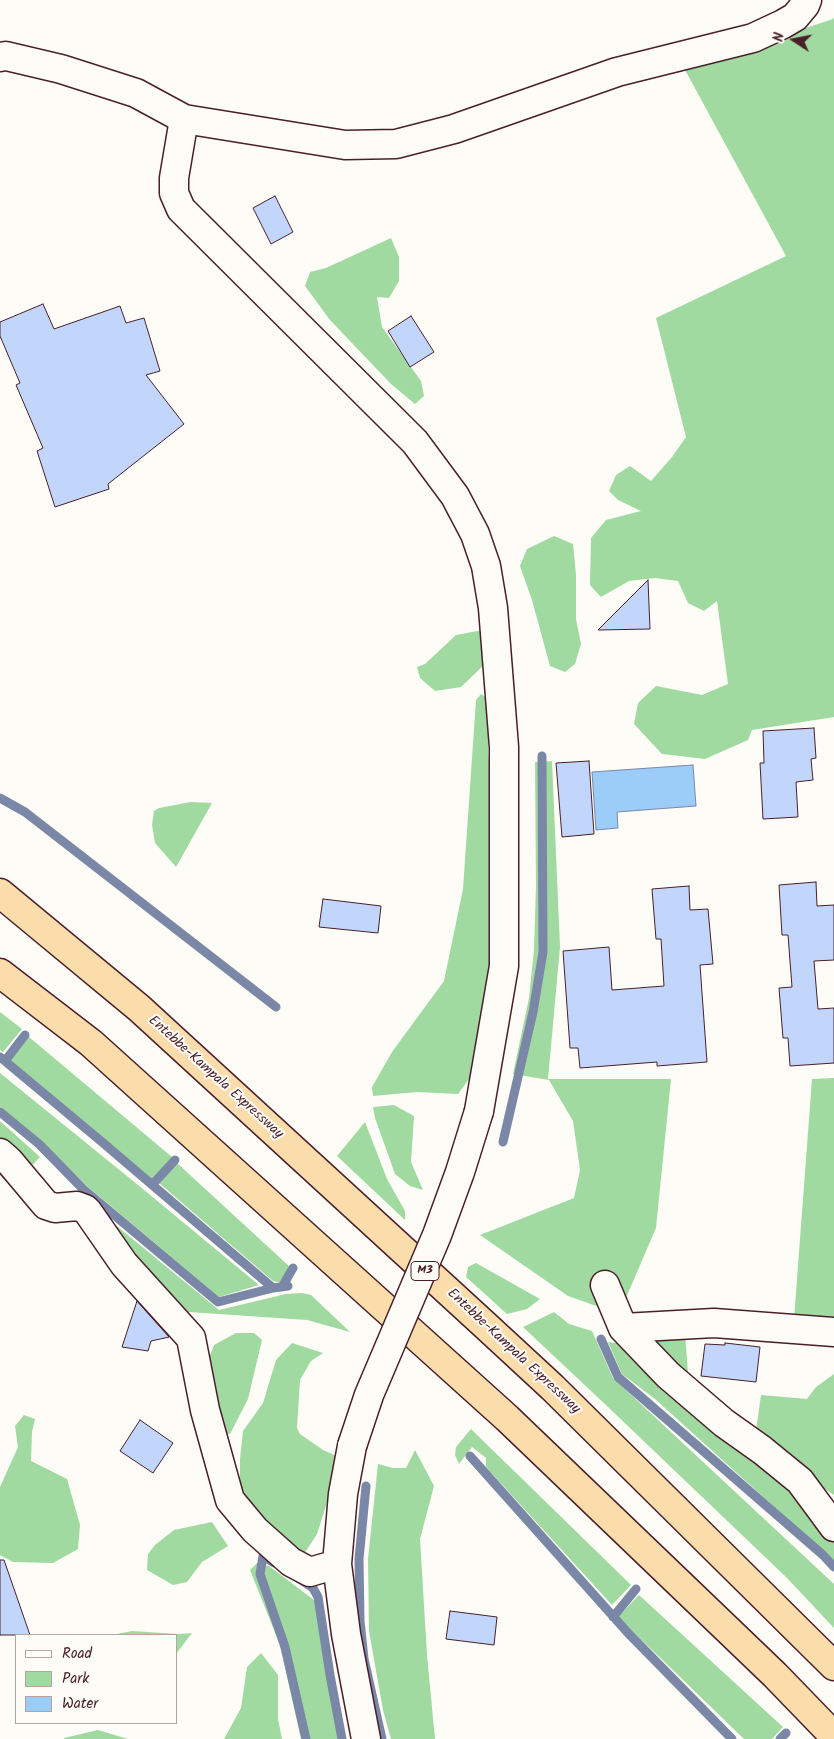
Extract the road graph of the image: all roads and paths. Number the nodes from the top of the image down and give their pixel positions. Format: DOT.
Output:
graph roads {
  1 [pos="807,0"];
  2 [pos="0,57"];
  3 [pos="184,119"];
  4 [pos="0,893"];
  5 [pos="0,973"];
  6 [pos="0,1153"];
  7 [pos="605,1285"];
  8 [pos="623,1328"];
  9 [pos="834,1332"];
  10 [pos="834,1527"];
  11 [pos="337,1564"];
  12 [pos="834,1666"];
  13 [pos="834,1736"];
  14 [pos="366,1739"];
  1 -- 3 [label="street"];
  2 -- 3 [label="street"];
  3 -- 11 [label="street, bridge"];
  4 -- 12 [label="highway, Entebbe-Kampala Expressway / M3"];
  5 -- 13 [label="highway"];
  6 -- 11 [label="street"];
  7 -- 8 [label="street"];
  8 -- 9 [label="street"];
  8 -- 10 [label="street"];
  11 -- 14 [label="street"];
}
